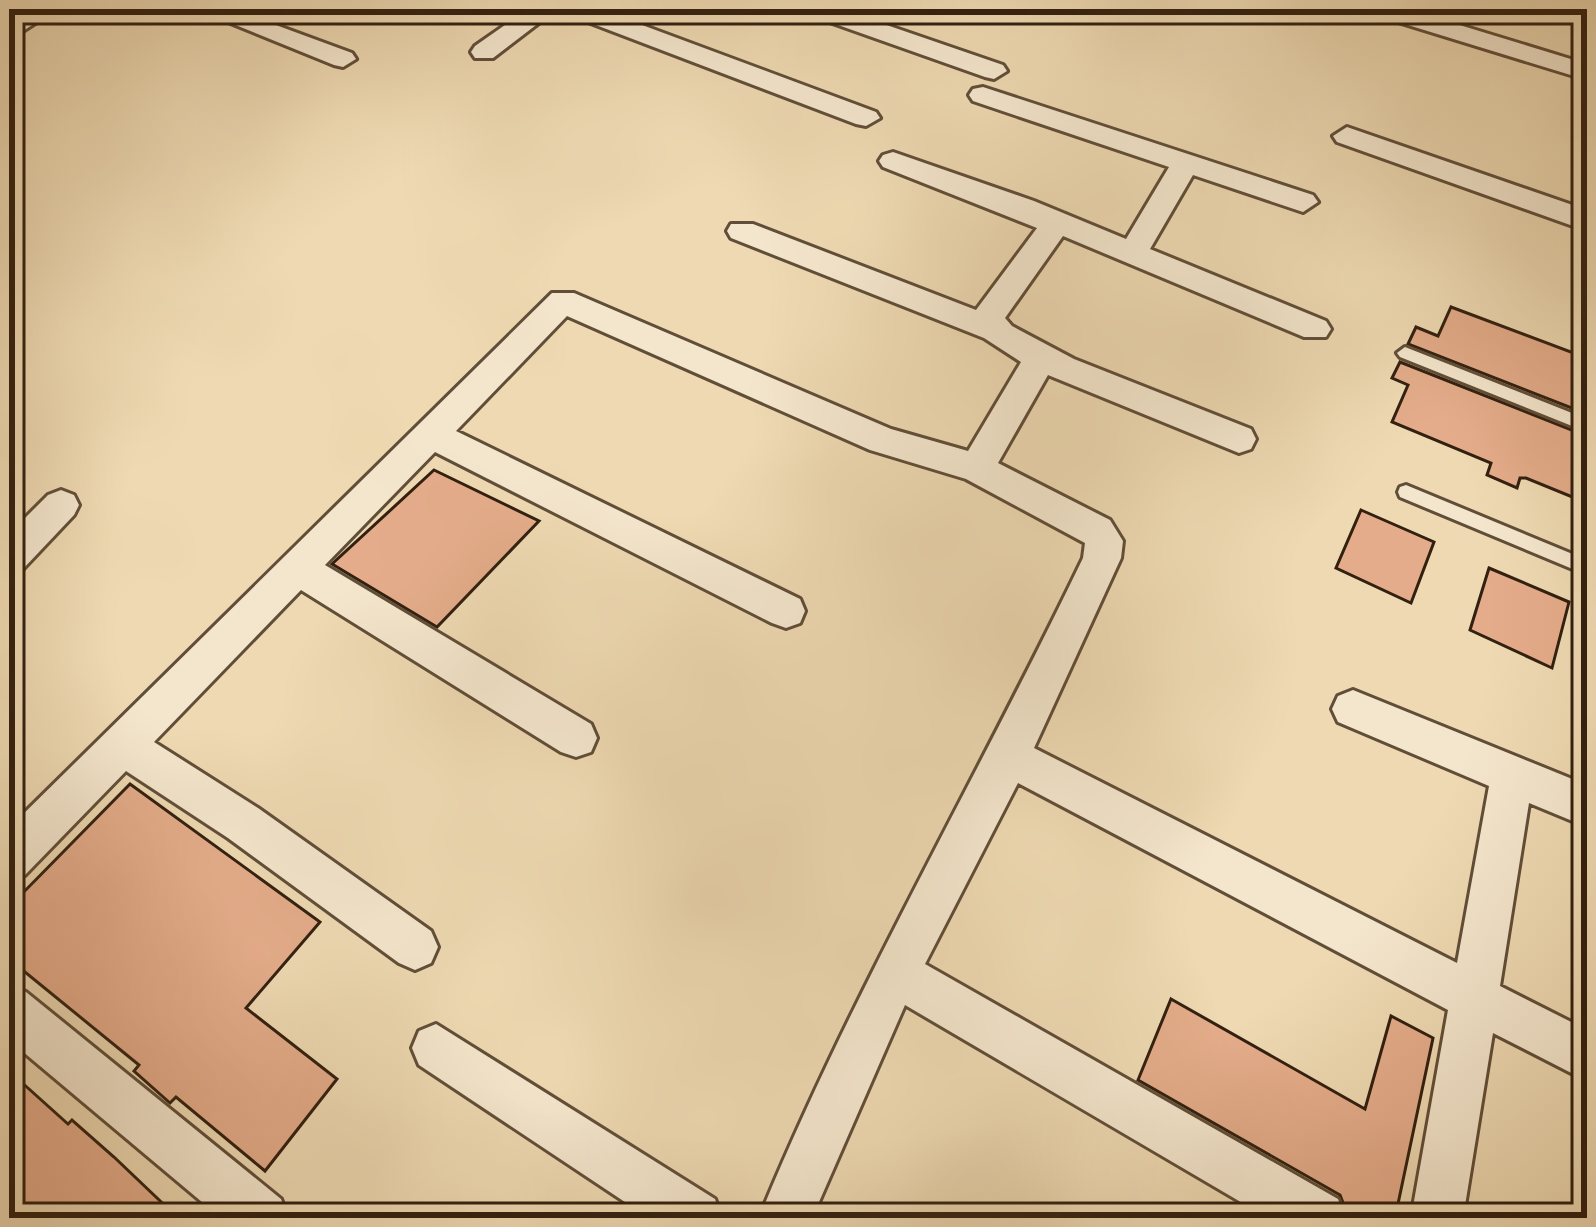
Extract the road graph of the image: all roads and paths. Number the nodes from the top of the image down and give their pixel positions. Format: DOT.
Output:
graph roads {
  1 [pos="44,9"];
  2 [pos="209,9"];
  3 [pos="544,9"];
  4 [pos="576,9"];
  5 [pos="816,9"];
  6 [pos="1394,13"];
  7 [pos="9,32"];
  8 [pos="484,52"];
  9 [pos="343,59"];
  10 [pos="1587,72"];
  11 [pos="866,118"];
  12 [pos="1347,136"];
  13 [pos="893,161"];
  14 [pos="1186,163"];
  15 [pos="1303,202"];
  16 [pos="1052,221"];
  17 [pos="1587,221"];
  18 [pos="742,231"];
  19 [pos="1132,254"];
  20 [pos="989,328"];
  21 [pos="1315,329"];
  22 [pos="1405,353"];
  23 [pos="1041,358"];
  24 [pos="1587,426"];
  25 [pos="431,434"];
  26 [pos="1238,439"];
  27 [pos="977,468"];
  28 [pos="1406,491"];
  29 [pos="62,505"];
  30 [pos="9,559"];
  31 [pos="298,568"];
  32 [pos="1587,568"];
  33 [pos="786,611"];
  34 [pos="1353,709"];
  35 [pos="576,738"];
  36 [pos="122,745"];
  37 [pos="1009,757"];
  38 [pos="1512,776"];
  39 [pos="1587,806"];
  40 [pos="9,859"];
  41 [pos="415,947"];
  42 [pos="895,973"];
  43 [pos="1476,1000"];
  44 [pos="9,1009"];
  45 [pos="436,1048"];
  46 [pos="1587,1056"];
  47 [pos="262,1218"];
  48 [pos="696,1218"];
  49 [pos="785,1218"];
  50 [pos="1319,1218"];
  51 [pos="1437,1218"];
  1 -- 7 [label="street"];
  2 -- 9 [label="street"];
  3 -- 8 [label="street"];
  4 -- 11 [label="street"];
  5 -- 14 [label="street"];
  6 -- 10 [label="street"];
  12 -- 17 [label="street"];
  13 -- 16 [label="street"];
  14 -- 15 [label="street"];
  14 -- 19 [label="street"];
  16 -- 19 [label="street"];
  16 -- 20 [label="street"];
  18 -- 20 [label="street"];
  19 -- 21 [label="street"];
  20 -- 23 [label="street"];
  22 -- 24 [label="lane"];
  23 -- 26 [label="street"];
  23 -- 27 [label="street"];
  25 -- 27 [label="street"];
  25 -- 31 [label="street"];
  25 -- 33 [label="street"];
  27 -- 37 [label="street"];
  28 -- 32 [label="lane"];
  29 -- 30 [label="street"];
  31 -- 35 [label="street"];
  31 -- 36 [label="street"];
  34 -- 38 [label="street"];
  36 -- 40 [label="street"];
  36 -- 41 [label="street"];
  37 -- 42 [label="street"];
  37 -- 43 [label="street"];
  38 -- 39 [label="street"];
  38 -- 43 [label="street"];
  42 -- 49 [label="street"];
  42 -- 50 [label="street"];
  43 -- 46 [label="street"];
  43 -- 51 [label="street"];
  44 -- 47 [label="street"];
  45 -- 48 [label="street"];
}
